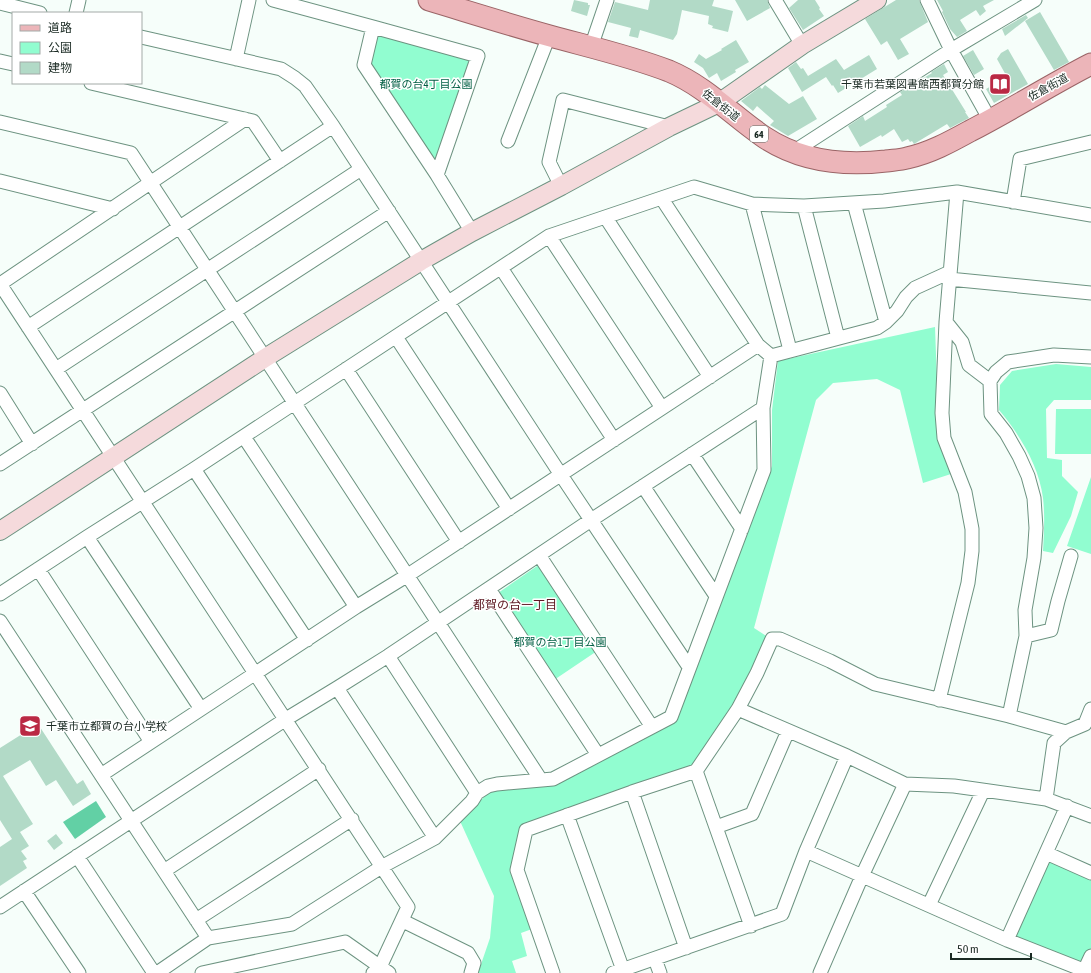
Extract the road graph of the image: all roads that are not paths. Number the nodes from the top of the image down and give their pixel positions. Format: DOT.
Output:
graph roads {
  1 [pos="79,0"];
  2 [pos="249,0"];
  3 [pos="272,0"];
  4 [pos="429,0"];
  5 [pos="607,0"];
  6 [pos="775,0"];
  7 [pos="877,0"];
  8 [pos="927,0"];
  9 [pos="1035,0"];
  10 [pos="0,4"];
  11 [pos="36,12"];
  12 [pos="76,12"];
  13 [pos="373,27"];
  14 [pos="549,36"];
  15 [pos="142,37"];
  16 [pos="802,45"];
  17 [pos="591,47"];
  18 [pos="951,50"];
  19 [pos="236,59"];
  20 [pos="0,61"];
  21 [pos="12,64"];
  22 [pos="1091,64"];
  23 [pos="95,84"];
  24 [pos="719,103"];
  25 [pos="245,119"];
  26 [pos="990,120"];
  27 [pos="0,122"];
  28 [pos="333,126"];
  29 [pos="669,128"];
  30 [pos="508,141"];
  31 [pos="1091,142"];
  32 [pos="793,152"];
  33 [pos="280,161"];
  34 [pos="361,169"];
  35 [pos="437,175"];
  36 [pos="0,181"];
  37 [pos="151,184"];
  38 [pos="561,186"];
  39 [pos="957,192"];
  40 [pos="662,199"];
  41 [pos="1013,202"];
  42 [pos="854,203"];
  43 [pos="752,204"];
  44 [pos="804,206"];
  45 [pos="113,209"];
  46 [pos="389,211"];
  47 [pos="1091,215"];
  48 [pos="606,218"];
  49 [pos="180,227"];
  50 [pos="472,232"];
  51 [pos="549,236"];
  52 [pos="421,261"];
  53 [pos="501,268"];
  54 [pos="208,270"];
  55 [pos="950,275"];
  56 [pos="1091,293"];
  57 [pos="448,303"];
  58 [pos="235,312"];
  59 [pos="886,322"];
  60 [pos="946,322"];
  61 [pos="28,327"];
  62 [pos="396,337"];
  63 [pos="838,338"];
  64 [pos="758,345"];
  65 [pos="790,350"];
  66 [pos="771,356"];
  67 [pos="1091,357"];
  68 [pos="266,358"];
  69 [pos="56,369"];
  70 [pos="346,369"];
  71 [pos="710,377"];
  72 [pos="990,381"];
  73 [pos="1,397"];
  74 [pos="294,403"];
  75 [pos="662,408"];
  76 [pos="763,408"];
  77 [pos="83,411"];
  78 [pos="244,437"];
  79 [pos="614,440"];
  80 [pos="32,444"];
  81 [pos="692,454"];
  82 [pos="113,457"];
  83 [pos="0,464"];
  84 [pos="194,469"];
  85 [pos="561,475"];
  86 [pos="643,486"];
  87 [pos="143,502"];
  88 [pos="509,509"];
  89 [pos="592,520"];
  90 [pos="742,529"];
  91 [pos="0,531"];
  92 [pos="87,537"];
  93 [pos="459,542"];
  94 [pos="539,555"];
  95 [pos="1071,556"];
  96 [pos="38,569"];
  97 [pos="408,575"];
  98 [pos="489,588"];
  99 [pos="0,594"];
  100 [pos="716,596"];
  101 [pos="356,607"];
  102 [pos="0,621"];
  103 [pos="438,622"];
  104 [pos="1026,636"];
  105 [pos="307,640"];
  106 [pos="388,656"];
  107 [pos="689,667"];
  108 [pos="256,673"];
  109 [pos="337,688"];
  110 [pos="939,700"];
  111 [pos="201,709"];
  112 [pos="738,709"];
  113 [pos="1091,709"];
  114 [pos="1008,716"];
  115 [pos="286,718"];
  116 [pos="652,727"];
  117 [pos="788,731"];
  118 [pos="1066,732"];
  119 [pos="151,742"];
  120 [pos="598,756"];
  121 [pos="847,756"];
  122 [pos="319,770"];
  123 [pos="696,771"];
  124 [pos="101,775"];
  125 [pos="541,780"];
  126 [pos="905,784"];
  127 [pos="983,791"];
  128 [pos="632,792"];
  129 [pos="477,793"];
  130 [pos="1046,799"];
  131 [pos="1067,806"];
  132 [pos="567,815"];
  133 [pos="1091,816"];
  134 [pos="352,819"];
  135 [pos="131,821"];
  136 [pos="716,827"];
  137 [pos="435,838"];
  138 [pos="806,851"];
  139 [pos="1046,853"];
  140 [pos="77,856"];
  141 [pos="383,866"];
  142 [pos="164,871"];
  143 [pos="1091,873"];
  144 [pos="862,876"];
  145 [pos="24,891"];
  146 [pos="928,905"];
  147 [pos="0,907"];
  148 [pos="196,920"];
  149 [pos="403,921"];
  150 [pos="751,926"];
  151 [pos="208,938"];
  152 [pos="1007,940"];
  153 [pos="686,948"];
  154 [pos="1091,956"];
  155 [pos="655,959"];
  156 [pos="380,971"];
  157 [pos="618,971"];
  158 [pos="1086,972"];
  159 [pos="79,973"];
  160 [pos="154,973"];
  161 [pos="157,973"];
  162 [pos="202,973"];
  163 [pos="471,973"];
  164 [pos="553,973"];
  165 [pos="660,973"];
  166 [pos="820,973"];
  1 -- 12 [label="street"];
  2 -- 19 [label="street"];
  3 -- 13 [label="street"];
  4 -- 14 [label="main road, 佐倉街道 / 64"];
  5 -- 17 [label="street"];
  6 -- 16 [label="street"];
  7 -- 16 [label="street"];
  8 -- 18 [label="street"];
  9 -- 18 [label="street"];
  10 -- 11 [label="street"];
  13 -- 35 [label="street"];
  13 -- 35 [label="street"];
  14 -- 17 [label="main road, 佐倉街道 / 64"];
  14 -- 30 [label="street"];
  15 -- 19 [label="street"];
  16 -- 24 [label="street"];
  17 -- 24 [label="main road, 佐倉街道 / 64"];
  18 -- 26 [label="street"];
  18 -- 32 [label="street"];
  19 -- 28 [label="street"];
  20 -- 21 [label="street"];
  22 -- 26 [label="main road, 佐倉街道 / 64"];
  23 -- 25 [label="street"];
  24 -- 29 [label="street"];
  24 -- 32 [label="main road, 佐倉街道 / 64"];
  25 -- 33 [label="street"];
  25 -- 37 [label="street"];
  26 -- 32 [label="main road, 佐倉街道 / 64"];
  27 -- 37 [label="street"];
  28 -- 33 [label="street"];
  28 -- 34 [label="street"];
  29 -- 38 [label="street"];
  29 -- 38 [label="street"];
  31 -- 41 [label="street"];
  33 -- 49 [label="street"];
  34 -- 46 [label="street"];
  34 -- 54 [label="street"];
  35 -- 50 [label="street"];
  36 -- 45 [label="street"];
  37 -- 45 [label="street"];
  37 -- 49 [label="street"];
  38 -- 50 [label="street"];
  39 -- 41 [label="street"];
  39 -- 42 [label="street"];
  39 -- 55 [label="street"];
  40 -- 43 [label="street"];
  40 -- 48 [label="street"];
  40 -- 64 [label="street"];
  41 -- 47 [label="street"];
  42 -- 44 [label="street"];
  42 -- 59 [label="street"];
  43 -- 44 [label="street"];
  43 -- 65 [label="street"];
  44 -- 63 [label="street"];
  45 -- 61 [label="street"];
  46 -- 52 [label="street"];
  46 -- 58 [label="street"];
  48 -- 51 [label="street"];
  48 -- 71 [label="street"];
  49 -- 54 [label="street"];
  49 -- 61 [label="street"];
  50 -- 52 [label="street"];
  51 -- 53 [label="street"];
  51 -- 75 [label="street"];
  52 -- 57 [label="street"];
  52 -- 68 [label="street"];
  53 -- 57 [label="street"];
  53 -- 79 [label="street"];
  54 -- 58 [label="street"];
  54 -- 69 [label="street"];
  55 -- 56 [label="street"];
  55 -- 59 [label="street"];
  55 -- 60 [label="street"];
  57 -- 62 [label="street"];
  57 -- 85 [label="street"];
  58 -- 68 [label="street"];
  58 -- 77 [label="street"];
  59 -- 63 [label="street"];
  60 -- 72 [label="street"];
  60 -- 110 [label="street"];
  61 -- 69 [label="street"];
  62 -- 70 [label="street"];
  62 -- 88 [label="street"];
  63 -- 65 [label="street"];
  64 -- 66 [label="street"];
  64 -- 71 [label="street"];
  65 -- 66 [label="street"];
  66 -- 76 [label="street"];
  67 -- 72 [label="street"];
  68 -- 74 [label="street"];
  68 -- 82 [label="street"];
  69 -- 77 [label="street"];
  70 -- 74 [label="street"];
  70 -- 93 [label="street"];
  71 -- 75 [label="street"];
  72 -- 104 [label="street"];
  73 -- 80 [label="street"];
  74 -- 78 [label="street"];
  74 -- 97 [label="street"];
  75 -- 79 [label="street"];
  76 -- 81 [label="street"];
  76 -- 90 [label="street"];
  77 -- 80 [label="street"];
  77 -- 82 [label="street"];
  78 -- 84 [label="street"];
  78 -- 101 [label="street"];
  79 -- 85 [label="street"];
  80 -- 83 [label="street"];
  81 -- 86 [label="street"];
  81 -- 90 [label="street"];
  82 -- 87 [label="street"];
  82 -- 91 [label="street"];
  84 -- 87 [label="street"];
  84 -- 105 [label="street"];
  85 -- 88 [label="street"];
  85 -- 89 [label="street"];
  86 -- 89 [label="street"];
  86 -- 100 [label="street"];
  87 -- 92 [label="street"];
  87 -- 108 [label="street"];
  88 -- 93 [label="street"];
  89 -- 94 [label="street"];
  89 -- 107 [label="street"];
  90 -- 100 [label="street"];
  92 -- 96 [label="street"];
  92 -- 111 [label="street"];
  93 -- 97 [label="street"];
  94 -- 98 [label="street"];
  94 -- 116 [label="street"];
  95 -- 104 [label="street"];
  96 -- 99 [label="street"];
  96 -- 119 [label="street"];
  97 -- 101 [label="street"];
  97 -- 103 [label="street"];
  98 -- 103 [label="street"];
  98 -- 120 [label="street"];
  100 -- 107 [label="street"];
  101 -- 105 [label="street"];
  102 -- 124 [label="street"];
  103 -- 106 [label="street"];
  103 -- 125 [label="street"];
  104 -- 114 [label="street"];
  105 -- 108 [label="street"];
  106 -- 109 [label="street"];
  106 -- 129 [label="street"];
  107 -- 116 [label="street"];
  108 -- 111 [label="street"];
  108 -- 115 [label="street"];
  109 -- 115 [label="street"];
  109 -- 137 [label="street"];
  110 -- 112 [label="street"];
  110 -- 114 [label="street"];
  111 -- 119 [label="street"];
  112 -- 117 [label="street"];
  112 -- 123 [label="street"];
  113 -- 118 [label="street"];
  114 -- 118 [label="street"];
  115 -- 122 [label="street"];
  115 -- 135 [label="street"];
  116 -- 120 [label="street"];
  117 -- 121 [label="street"];
  117 -- 136 [label="street"];
  118 -- 130 [label="street"];
  119 -- 124 [label="street"];
  120 -- 125 [label="street"];
  121 -- 126 [label="street"];
  121 -- 138 [label="street"];
  122 -- 134 [label="street"];
  122 -- 142 [label="street"];
  123 -- 128 [label="street"];
  123 -- 136 [label="street"];
  124 -- 135 [label="street"];
  125 -- 129 [label="street"];
  126 -- 127 [label="street"];
  126 -- 144 [label="street"];
  127 -- 130 [label="street"];
  127 -- 146 [label="street"];
  128 -- 132 [label="street"];
  128 -- 153 [label="street"];
  129 -- 137 [label="street"];
  130 -- 131 [label="street"];
  131 -- 133 [label="street"];
  131 -- 139 [label="street"];
  132 -- 157 [label="street"];
  132 -- 164 [label="street"];
  134 -- 141 [label="street"];
  134 -- 148 [label="street"];
  135 -- 140 [label="street"];
  135 -- 142 [label="street"];
  136 -- 150 [label="street"];
  137 -- 141 [label="street"];
  138 -- 144 [label="street"];
  138 -- 150 [label="street"];
  139 -- 143 [label="street"];
  139 -- 152 [label="street"];
  140 -- 145 [label="street"];
  140 -- 160 [label="street"];
  141 -- 149 [label="street"];
  141 -- 151 [label="street"];
  142 -- 148 [label="street"];
  144 -- 146 [label="street"];
  144 -- 166 [label="street"];
  145 -- 147 [label="street"];
  145 -- 159 [label="street"];
  146 -- 152 [label="street"];
  148 -- 151 [label="street"];
  149 -- 156 [label="street"];
  149 -- 163 [label="street"];
  150 -- 153 [label="street"];
  151 -- 161 [label="street"];
  152 -- 158 [label="street"];
  153 -- 155 [label="street"];
  154 -- 158 [label="street"];
  155 -- 157 [label="street"];
  155 -- 165 [label="street"];
  156 -- 162 [label="street"];
}
